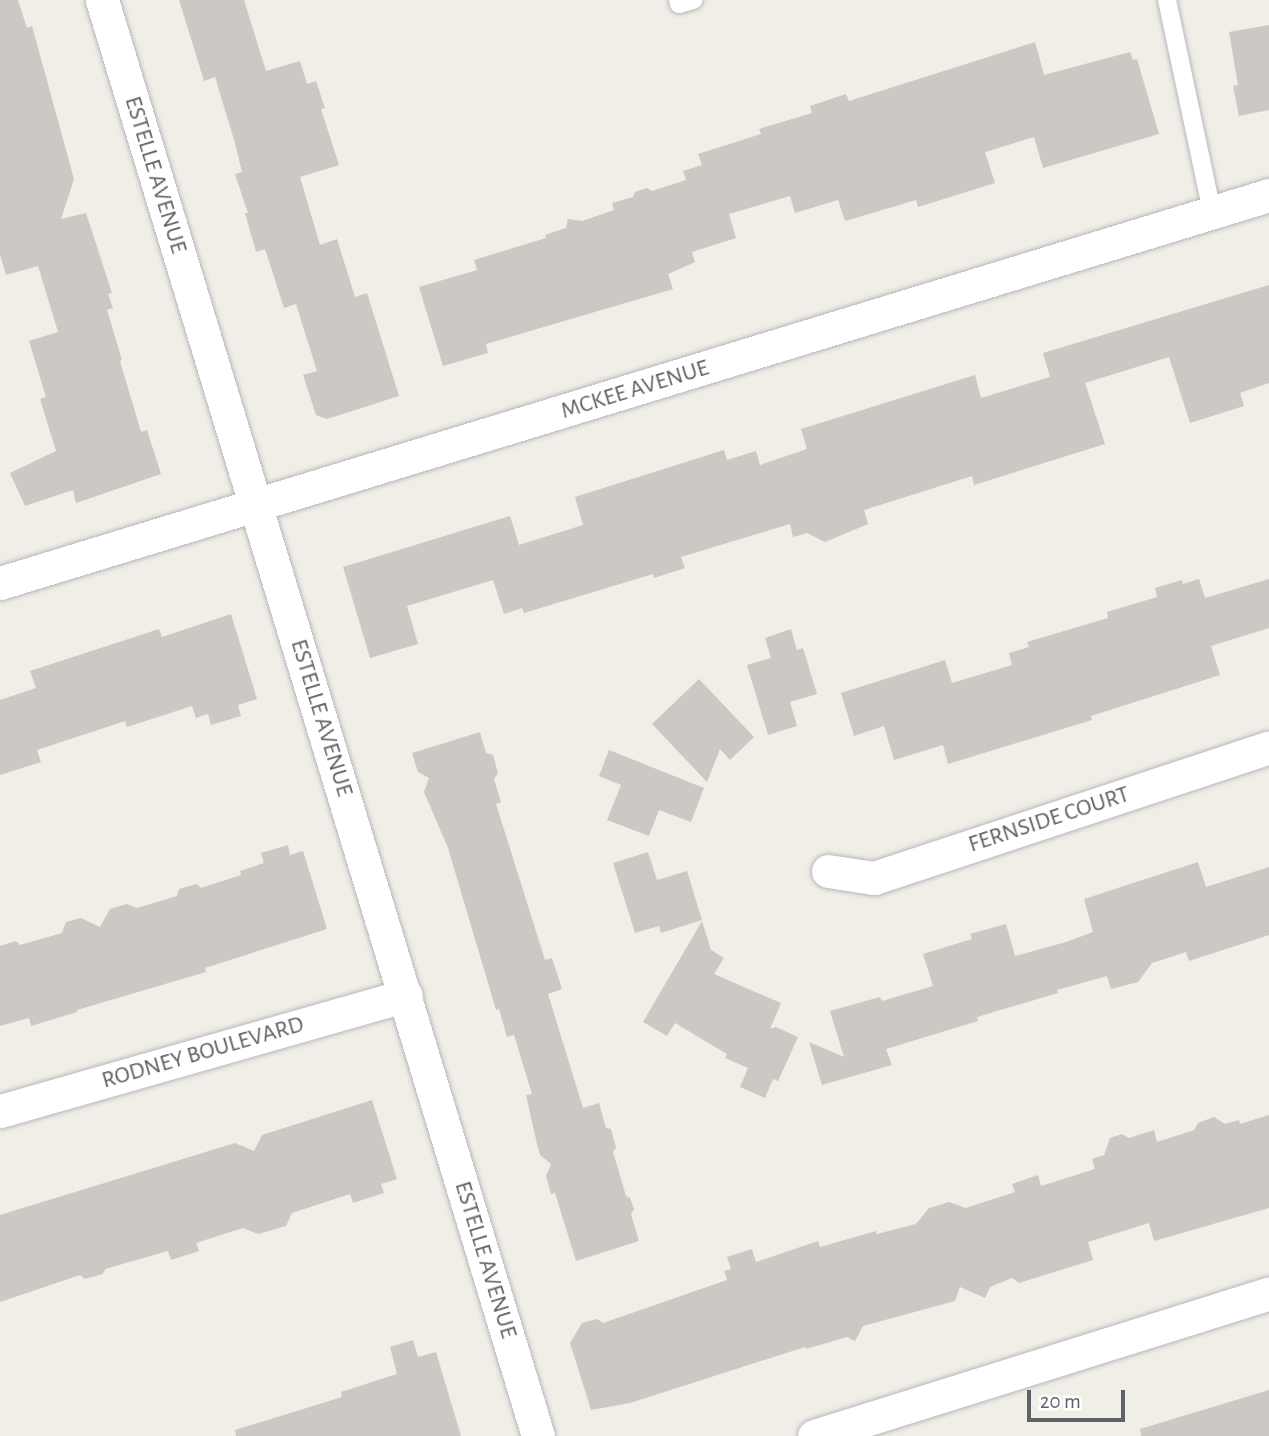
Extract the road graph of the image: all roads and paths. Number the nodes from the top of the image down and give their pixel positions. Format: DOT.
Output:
graph roads {
  1 [pos="102,0"];
  2 [pos="678,0"];
  3 [pos="693,0"];
  4 [pos="1167,0"];
  5 [pos="1269,195"];
  6 [pos="1212,212"];
  7 [pos="256,506"];
  8 [pos="0,583"];
  9 [pos="1269,747"];
  10 [pos="828,870"];
  11 [pos="406,995"];
  12 [pos="0,1111"];
  13 [pos="1269,1293"];
  14 [pos="538,1436"];
  15 [pos="814,1436"];
  1 -- 7 [label="street, ESTELLE AVENUE"];
  2 -- 3 [label="lane"];
  4 -- 6 [label="lane"];
  5 -- 6 [label="street, MCKEE AVENUE"];
  6 -- 7 [label="street, MCKEE AVENUE"];
  7 -- 8 [label="street, MCKEE AVENUE"];
  7 -- 11 [label="street, ESTELLE AVENUE"];
  9 -- 10 [label="street, FERNSIDE COURT"];
  11 -- 12 [label="street, RODNEY BOULEVARD"];
  11 -- 14 [label="street, ESTELLE AVENUE"];
  13 -- 15 [label="street"];
}
